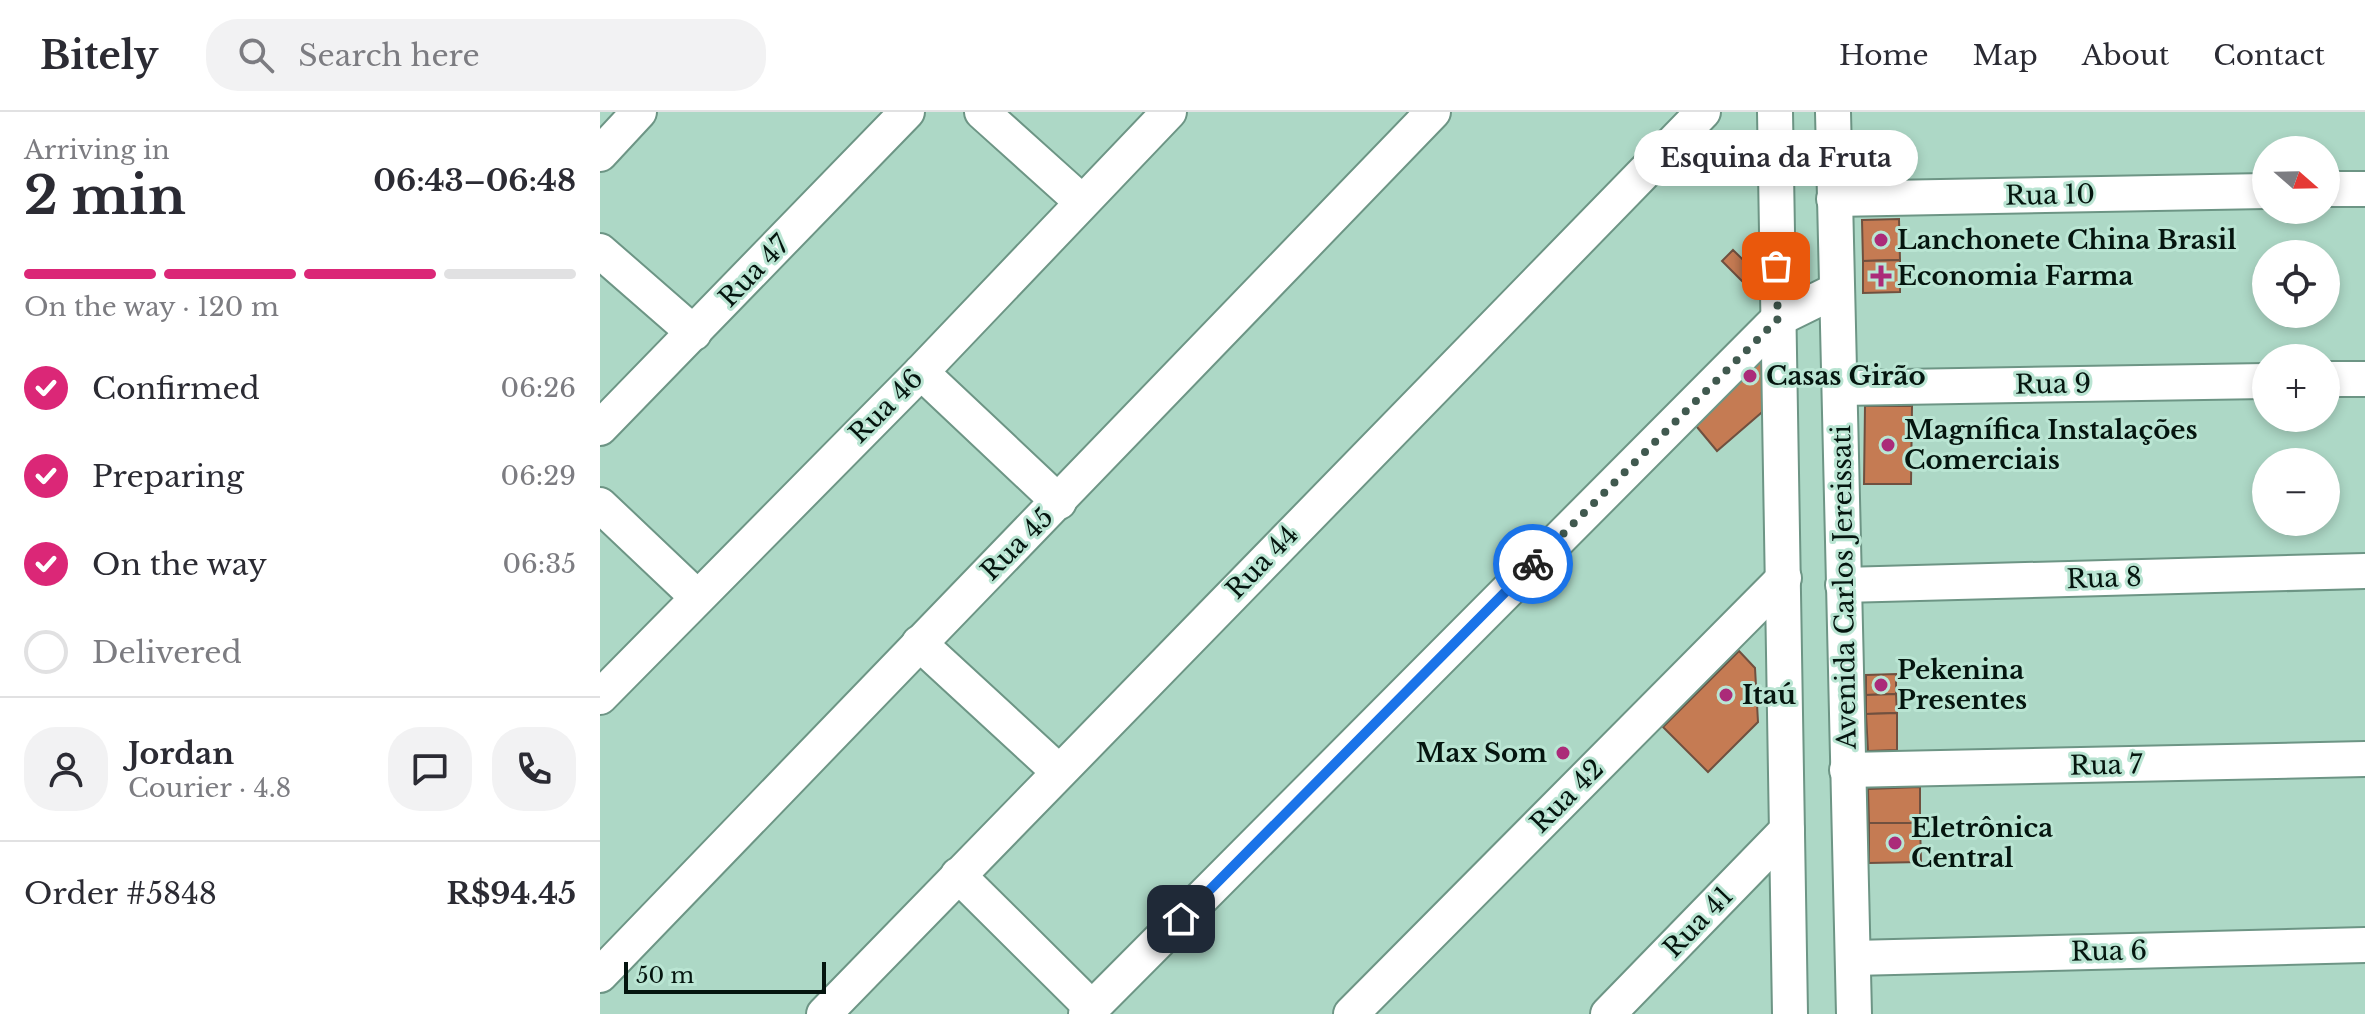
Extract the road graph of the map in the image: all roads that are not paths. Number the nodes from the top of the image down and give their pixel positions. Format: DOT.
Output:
graph roads {
  1 [pos="907,112"];
  2 [pos="982,112"];
  3 [pos="1169,112"];
  4 [pos="1433,112"];
  5 [pos="1703,112"];
  6 [pos="1775,112"];
  7 [pos="1833,112"];
  8 [pos="635,113"];
  9 [pos="600,154"];
  10 [pos="2340,189"];
  11 [pos="2365,189"];
  12 [pos="2252,191"];
  13 [pos="1834,199"];
  14 [pos="1082,202"];
  15 [pos="600,251"];
  16 [pos="1837,290"];
  17 [pos="1778,319"];
  18 [pos="694,333"];
  19 [pos="921,372"];
  20 [pos="2340,379"];
  21 [pos="2365,379"];
  22 [pos="2252,381"];
  23 [pos="1840,388"];
  24 [pos="600,428"];
  25 [pos="1059,502"];
  26 [pos="600,505"];
  27 [pos="2365,571"];
  28 [pos="1784,578"];
  29 [pos="1843,585"];
  30 [pos="697,597"];
  31 [pos="919,643"];
  32 [pos="600,697"];
  33 [pos="2365,759"];
  34 [pos="1847,770"];
  35 [pos="1058,771"];
  36 [pos="1787,830"];
  37 [pos="958,875"];
  38 [pos="2365,945"];
  39 [pos="1854,958"];
  40 [pos="600,975"];
  41 [pos="1089,1011"];
  42 [pos="824,1014"];
  43 [pos="1351,1014"];
  44 [pos="1608,1014"];
  45 [pos="1790,1014"];
  46 [pos="1854,1014"];
  1 -- 18 [label="street, Rua 47"];
  2 -- 14 [label="street"];
  3 -- 14 [label="street, Rua 46"];
  4 -- 25 [label="street, Rua 45"];
  5 -- 35 [label="street, Rua 44"];
  6 -- 17 [label="street"];
  7 -- 13 [label="street, Avenida Carlos Jereissati"];
  8 -- 9 [label="street"];
  10 -- 11 [label="street"];
  12 -- 13 [label="street, Rua 10"];
  13 -- 16 [label="street, Avenida Carlos Jereissati"];
  14 -- 19 [label="street, Rua 46"];
  15 -- 18 [label="street"];
  16 -- 17 [label="street"];
  16 -- 23 [label="street, Avenida Carlos Jereissati"];
  17 -- 28 [label="street"];
  17 -- 41 [label="street"];
  18 -- 24 [label="street, Rua 47"];
  19 -- 25 [label="street"];
  19 -- 30 [label="street, Rua 46"];
  20 -- 21 [label="street"];
  22 -- 23 [label="street, Rua 9"];
  23 -- 29 [label="street, Avenida Carlos Jereissati"];
  25 -- 31 [label="street, Rua 45"];
  26 -- 30 [label="street"];
  27 -- 29 [label="street, Rua 8"];
  28 -- 36 [label="street"];
  28 -- 43 [label="street, Rua 42"];
  29 -- 34 [label="street, Avenida Carlos Jereissati"];
  30 -- 32 [label="street, Rua 46"];
  31 -- 35 [label="street"];
  31 -- 40 [label="street, Rua 45"];
  33 -- 34 [label="street, Rua 7"];
  34 -- 39 [label="street, Avenida Carlos Jereissati"];
  35 -- 37 [label="street, Rua 44"];
  36 -- 44 [label="street, Rua 41"];
  36 -- 45 [label="street"];
  37 -- 41 [label="street"];
  37 -- 42 [label="street, Rua 44"];
  38 -- 39 [label="street, Rua 6"];
  39 -- 46 [label="street, Avenida Carlos Jereissati"];
}
